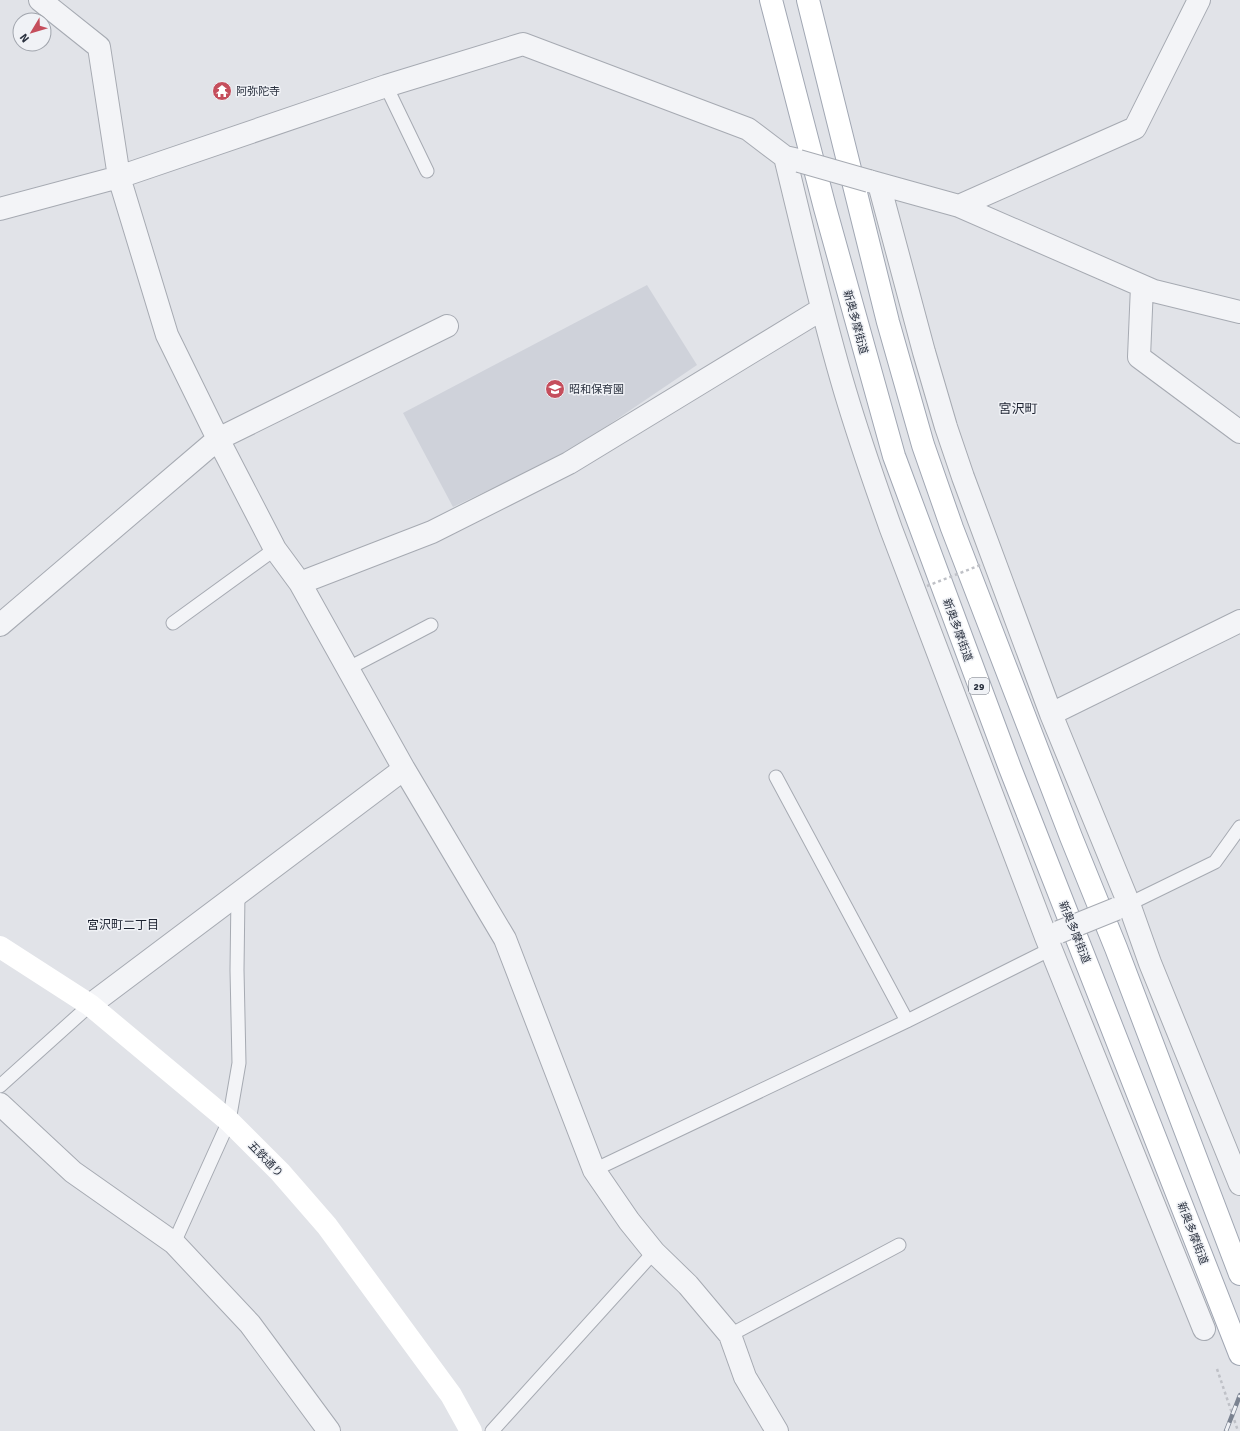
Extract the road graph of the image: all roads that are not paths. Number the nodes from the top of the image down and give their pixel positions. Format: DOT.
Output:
graph roads {
  1 [pos="40,0"];
  2 [pos="771,0"];
  3 [pos="808,0"];
  4 [pos="1200,0"];
  5 [pos="386,86"];
  6 [pos="792,159"];
  7 [pos="427,171"];
  8 [pos="119,177"];
  9 [pos="874,182"];
  10 [pos="959,206"];
  11 [pos="0,209"];
  12 [pos="1142,286"];
  13 [pos="822,309"];
  14 [pos="1240,312"];
  15 [pos="447,326"];
  16 [pos="1240,432"];
  17 [pos="218,439"];
  18 [pos="275,549"];
  19 [pos="300,583"];
  20 [pos="1240,621"];
  21 [pos="173,623"];
  22 [pos="0,625"];
  23 [pos="431,625"];
  24 [pos="347,669"];
  25 [pos="1051,714"];
  26 [pos="404,769"];
  27 [pos="776,777"];
  28 [pos="1240,827"];
  29 [pos="238,893"];
  30 [pos="1122,907"];
  31 [pos="1052,939"];
  32 [pos="0,946"];
  33 [pos="90,1005"];
  34 [pos="907,1021"];
  35 [pos="0,1086"];
  36 [pos="0,1104"];
  37 [pos="229,1121"];
  38 [pos="594,1170"];
  39 [pos="1240,1184"];
  40 [pos="174,1242"];
  41 [pos="899,1244"];
  42 [pos="654,1252"];
  43 [pos="1240,1274"];
  44 [pos="1204,1329"];
  45 [pos="730,1335"];
  46 [pos="1240,1354"];
  47 [pos="329,1431"];
  48 [pos="470,1431"];
  49 [pos="492,1431"];
  50 [pos="777,1431"];
  1 -- 8 [label="street"];
  2 -- 46 [label="main road, 新奥多摩街道 / 29"];
  3 -- 43 [label="main road"];
  4 -- 10 [label="street"];
  5 -- 6 [label="street"];
  5 -- 7 [label="lane"];
  5 -- 8 [label="street"];
  6 -- 9 [label="street, bridge"];
  6 -- 13 [label="street"];
  8 -- 11 [label="street"];
  8 -- 17 [label="street"];
  9 -- 10 [label="street"];
  9 -- 25 [label="street"];
  10 -- 12 [label="street"];
  12 -- 14 [label="street"];
  12 -- 16 [label="street"];
  13 -- 19 [label="street"];
  13 -- 31 [label="street"];
  15 -- 17 [label="street"];
  17 -- 18 [label="street"];
  17 -- 22 [label="street"];
  18 -- 19 [label="street"];
  18 -- 21 [label="lane"];
  19 -- 24 [label="street"];
  20 -- 25 [label="street"];
  23 -- 24 [label="lane"];
  24 -- 26 [label="street"];
  25 -- 30 [label="street"];
  26 -- 29 [label="street"];
  26 -- 38 [label="street"];
  27 -- 34 [label="lane"];
  28 -- 30 [label="lane"];
  29 -- 33 [label="street"];
  29 -- 37 [label="lane"];
  30 -- 31 [label="street, bridge"];
  30 -- 39 [label="street"];
  31 -- 34 [label="lane"];
  31 -- 44 [label="street"];
  32 -- 33 [label="main road, 五鉄通り"];
  33 -- 35 [label="lane"];
  33 -- 37 [label="main road, 五鉄通り"];
  34 -- 38 [label="lane"];
  36 -- 40 [label="street"];
  37 -- 40 [label="lane"];
  37 -- 48 [label="main road, 五鉄通り"];
  38 -- 42 [label="street"];
  40 -- 47 [label="street"];
  41 -- 45 [label="lane"];
  42 -- 45 [label="street"];
  42 -- 49 [label="lane"];
  45 -- 50 [label="street"];
}
